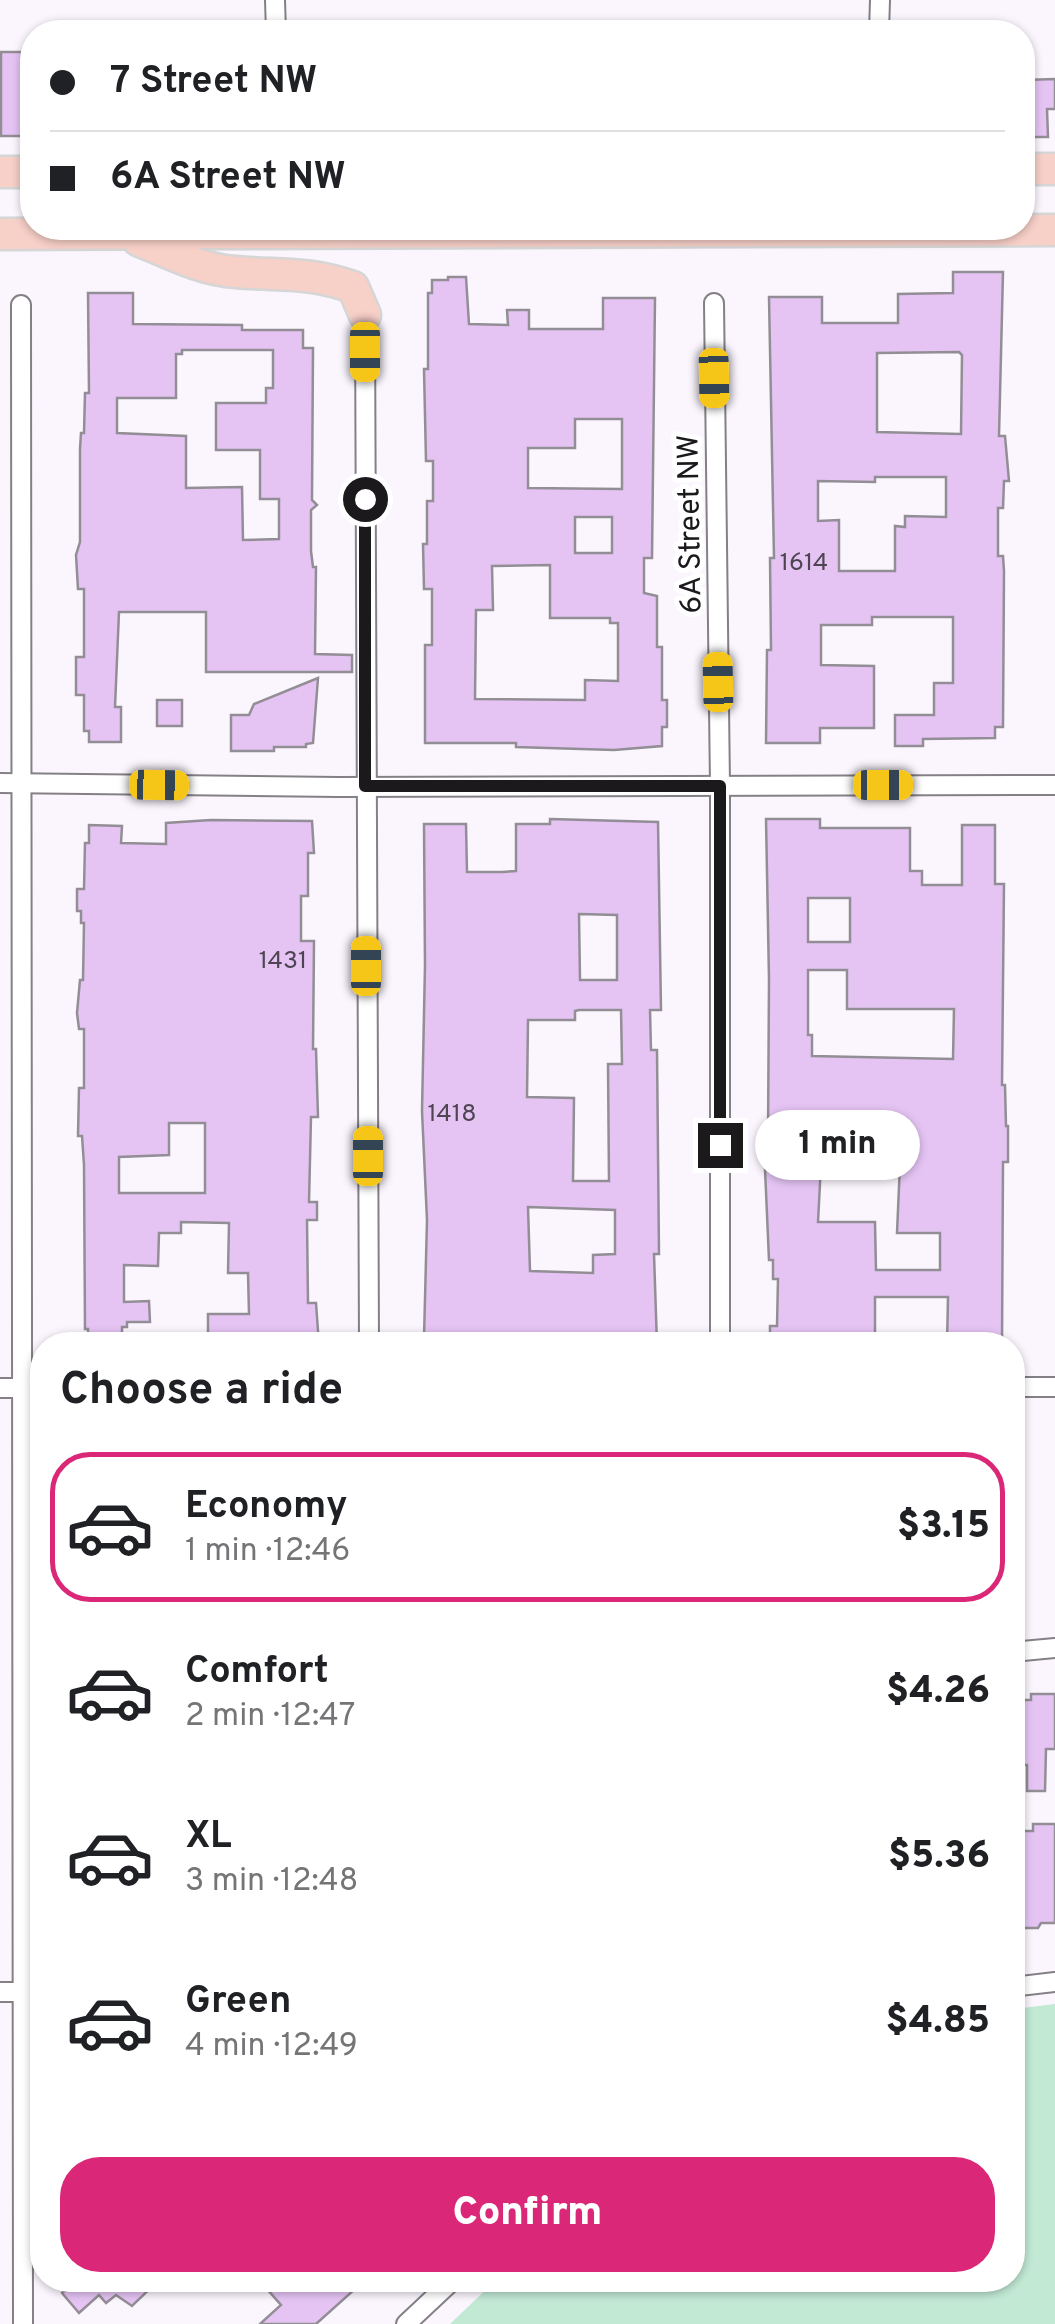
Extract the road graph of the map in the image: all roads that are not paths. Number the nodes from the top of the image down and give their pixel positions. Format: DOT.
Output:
graph roads {
  1 [pos="138,240"];
  2 [pos="714,302"];
  3 [pos="21,304"];
  4 [pos="365,315"];
  5 [pos="22,782"];
  6 [pos="0,783"];
  7 [pos="1055,784"];
  8 [pos="365,786"];
  9 [pos="720,786"];
  10 [pos="370,1332"];
  11 [pos="720,1332"];
  12 [pos="0,1388"];
  13 [pos="23,1388"];
  14 [pos="30,1388"];
  15 [pos="1025,1388"];
  16 [pos="1055,1388"];
  17 [pos="1055,1648"];
  18 [pos="1025,1651"];
  19 [pos="1055,1982"];
  20 [pos="1025,1985"];
  21 [pos="0,1992"];
  22 [pos="23,1992"];
  23 [pos="30,2222"];
  24 [pos="23,2224"];
  25 [pos="440,2292"];
  26 [pos="23,2324"];
  27 [pos="406,2324"];
  1 -- 4 [label="highway"];
  2 -- 9 [label="street, 6A Street NW"];
  3 -- 5 [label="street"];
  4 -- 8 [label="street"];
  5 -- 6 [label="street"];
  5 -- 8 [label="street"];
  5 -- 13 [label="street"];
  7 -- 9 [label="street"];
  8 -- 9 [label="street"];
  8 -- 10 [label="street"];
  9 -- 11 [label="street, 6A Street NW"];
  12 -- 13 [label="street"];
  13 -- 14 [label="street"];
  13 -- 22 [label="street"];
  15 -- 16 [label="street"];
  17 -- 18 [label="street"];
  19 -- 20 [label="street"];
  21 -- 22 [label="street"];
  22 -- 24 [label="street"];
  23 -- 24 [label="street"];
  24 -- 26 [label="street"];
  25 -- 27 [label="street"];
}
